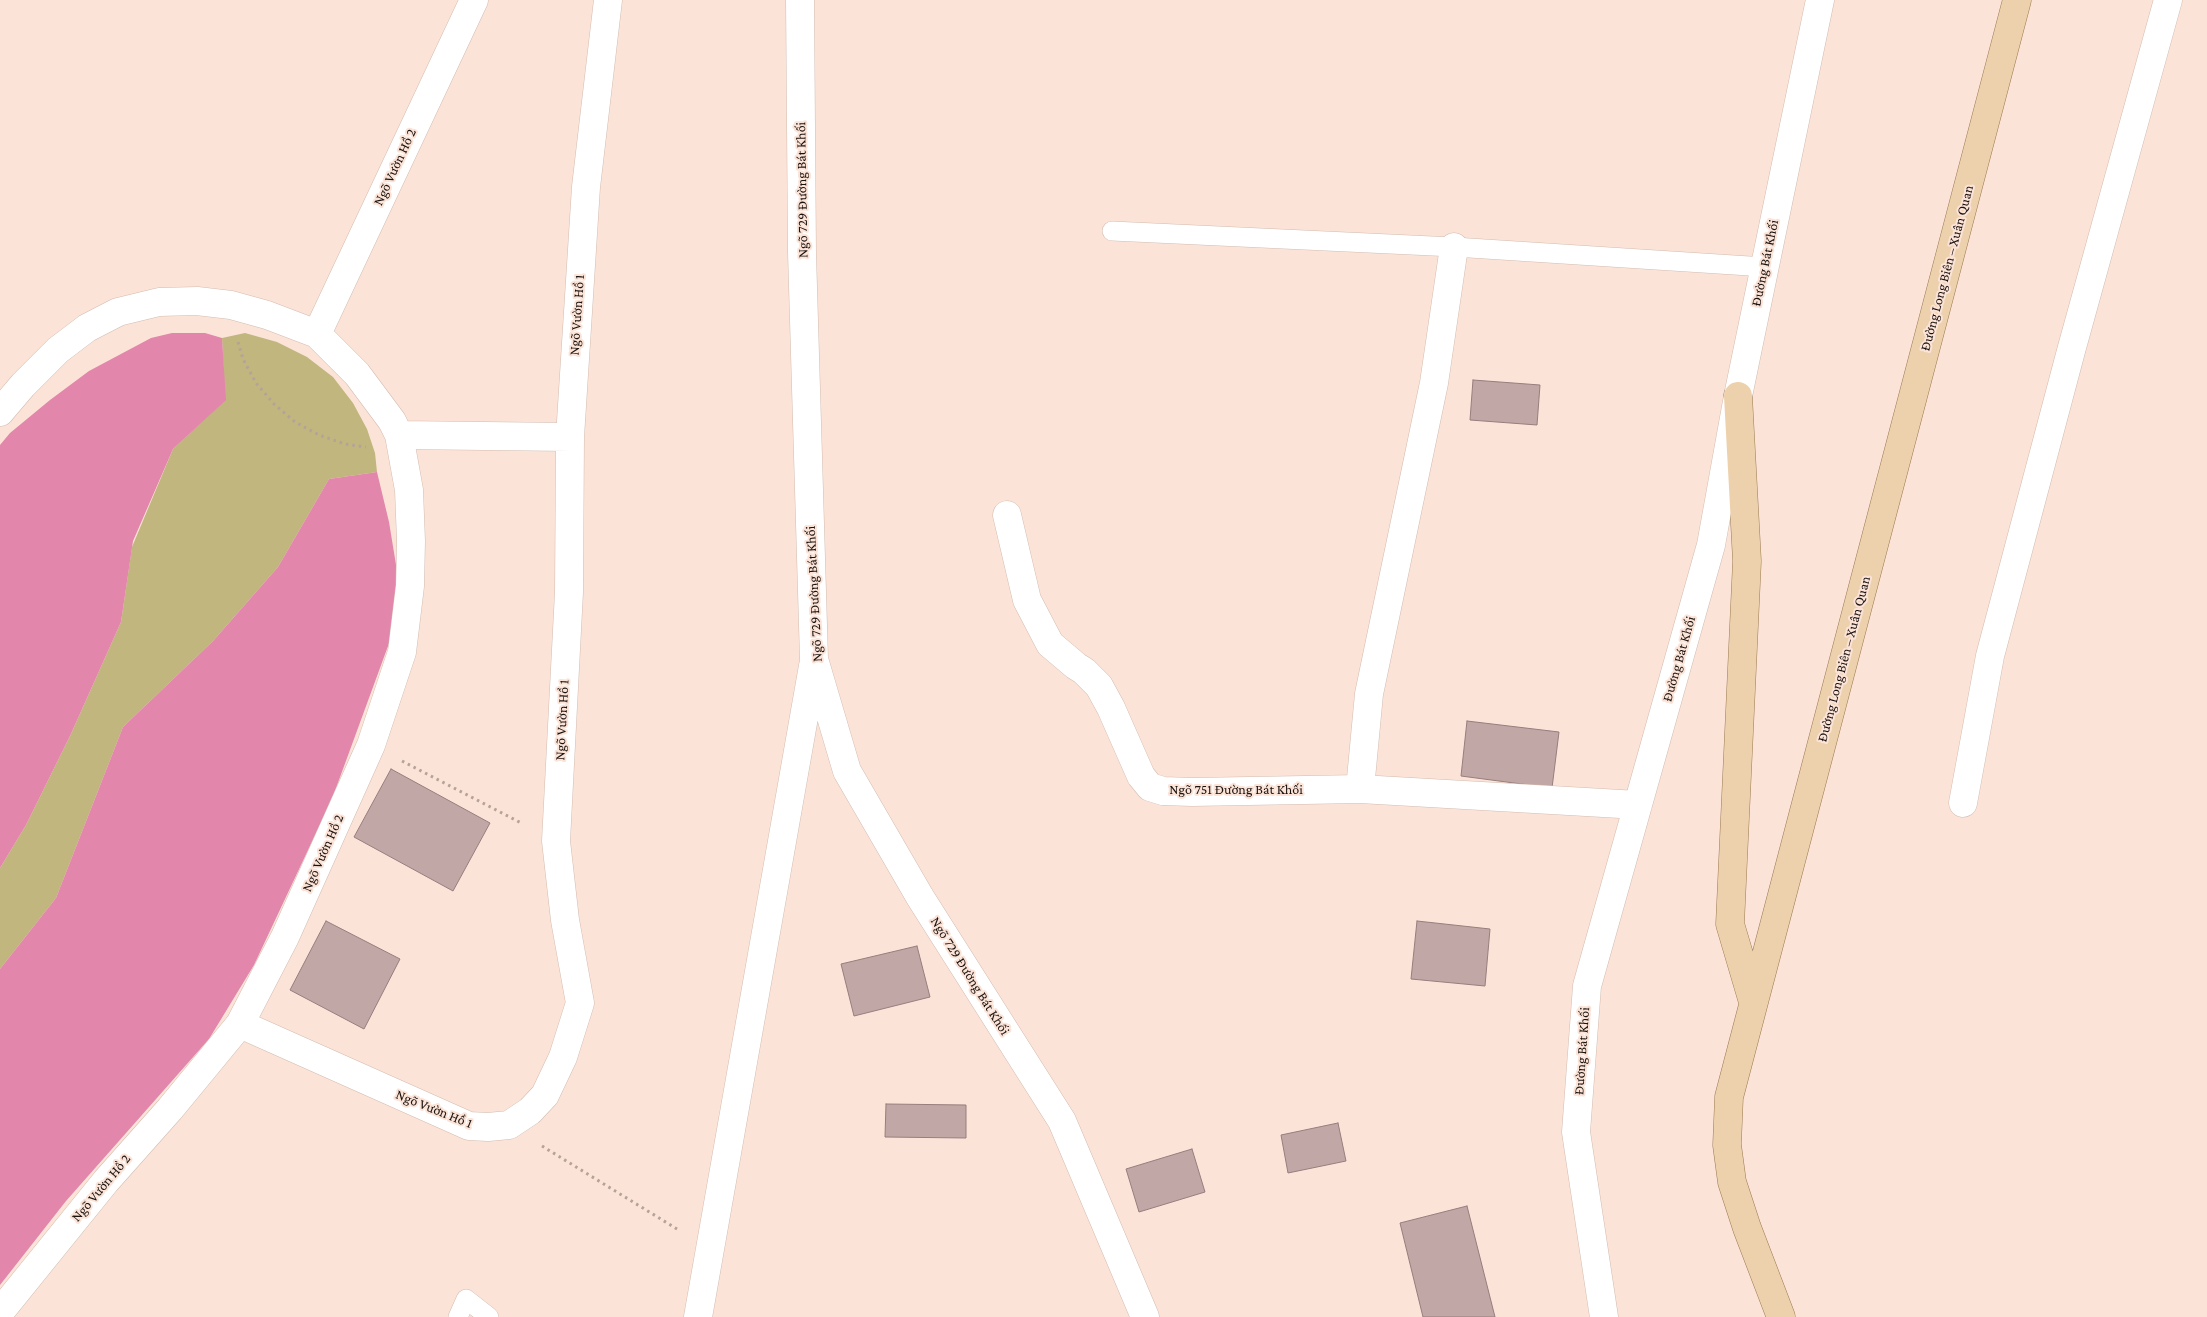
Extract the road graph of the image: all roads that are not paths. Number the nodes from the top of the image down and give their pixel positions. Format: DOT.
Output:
graph roads {
  1 [pos="474,0"];
  2 [pos="608,0"];
  3 [pos="800,0"];
  4 [pos="1820,0"];
  5 [pos="2017,0"];
  6 [pos="2168,0"];
  7 [pos="1112,231"];
  8 [pos="1454,247"];
  9 [pos="1765,267"];
  10 [pos="317,334"];
  11 [pos="1738,396"];
  12 [pos="0,412"];
  13 [pos="399,435"];
  14 [pos="570,437"];
  15 [pos="1007,515"];
  16 [pos="814,659"];
  17 [pos="1360,789"];
  18 [pos="1963,803"];
  19 [pos="1638,805"];
  20 [pos="1754,1002"];
  21 [pos="240,1024"];
  22 [pos="0,1312"];
  23 [pos="458,1317"];
  24 [pos="489,1317"];
  25 [pos="698,1317"];
  26 [pos="1145,1317"];
  27 [pos="1604,1317"];
  28 [pos="1781,1317"];
  1 -- 10 [label="street, Ngõ Vườn Hồ 2"];
  2 -- 14 [label="street, Ngõ Vườn Hồ 1"];
  3 -- 16 [label="street, Ngõ 729 Đường Bát Khối"];
  4 -- 9 [label="street, Đường Bát Khối"];
  5 -- 20 [label="main road, Đường Long Biên – Xuân Quan"];
  6 -- 18 [label="street"];
  7 -- 8 [label="lane"];
  8 -- 9 [label="lane"];
  8 -- 17 [label="street"];
  9 -- 11 [label="street, Đường Bát Khối"];
  10 -- 12 [label="street, Ngõ Vườn Hồ 2"];
  10 -- 13 [label="street, Ngõ Vườn Hồ 2"];
  11 -- 19 [label="street, Đường Bát Khối"];
  11 -- 20 [label="main road"];
  13 -- 14 [label="street"];
  13 -- 21 [label="street, Ngõ Vườn Hồ 2"];
  14 -- 21 [label="street, Ngõ Vườn Hồ 1"];
  15 -- 17 [label="street, Ngõ 751 Đường Bát Khối"];
  16 -- 25 [label="street"];
  16 -- 26 [label="street, Ngõ 729 Đường Bát Khối"];
  17 -- 19 [label="street, Ngõ 751 Đường Bát Khối"];
  19 -- 27 [label="street, Đường Bát Khối"];
  20 -- 28 [label="main road, Đường Long Biên – Xuân Quan"];
  21 -- 22 [label="street, Ngõ Vườn Hồ 2"];
  23 -- 24 [label="lane"];
}
